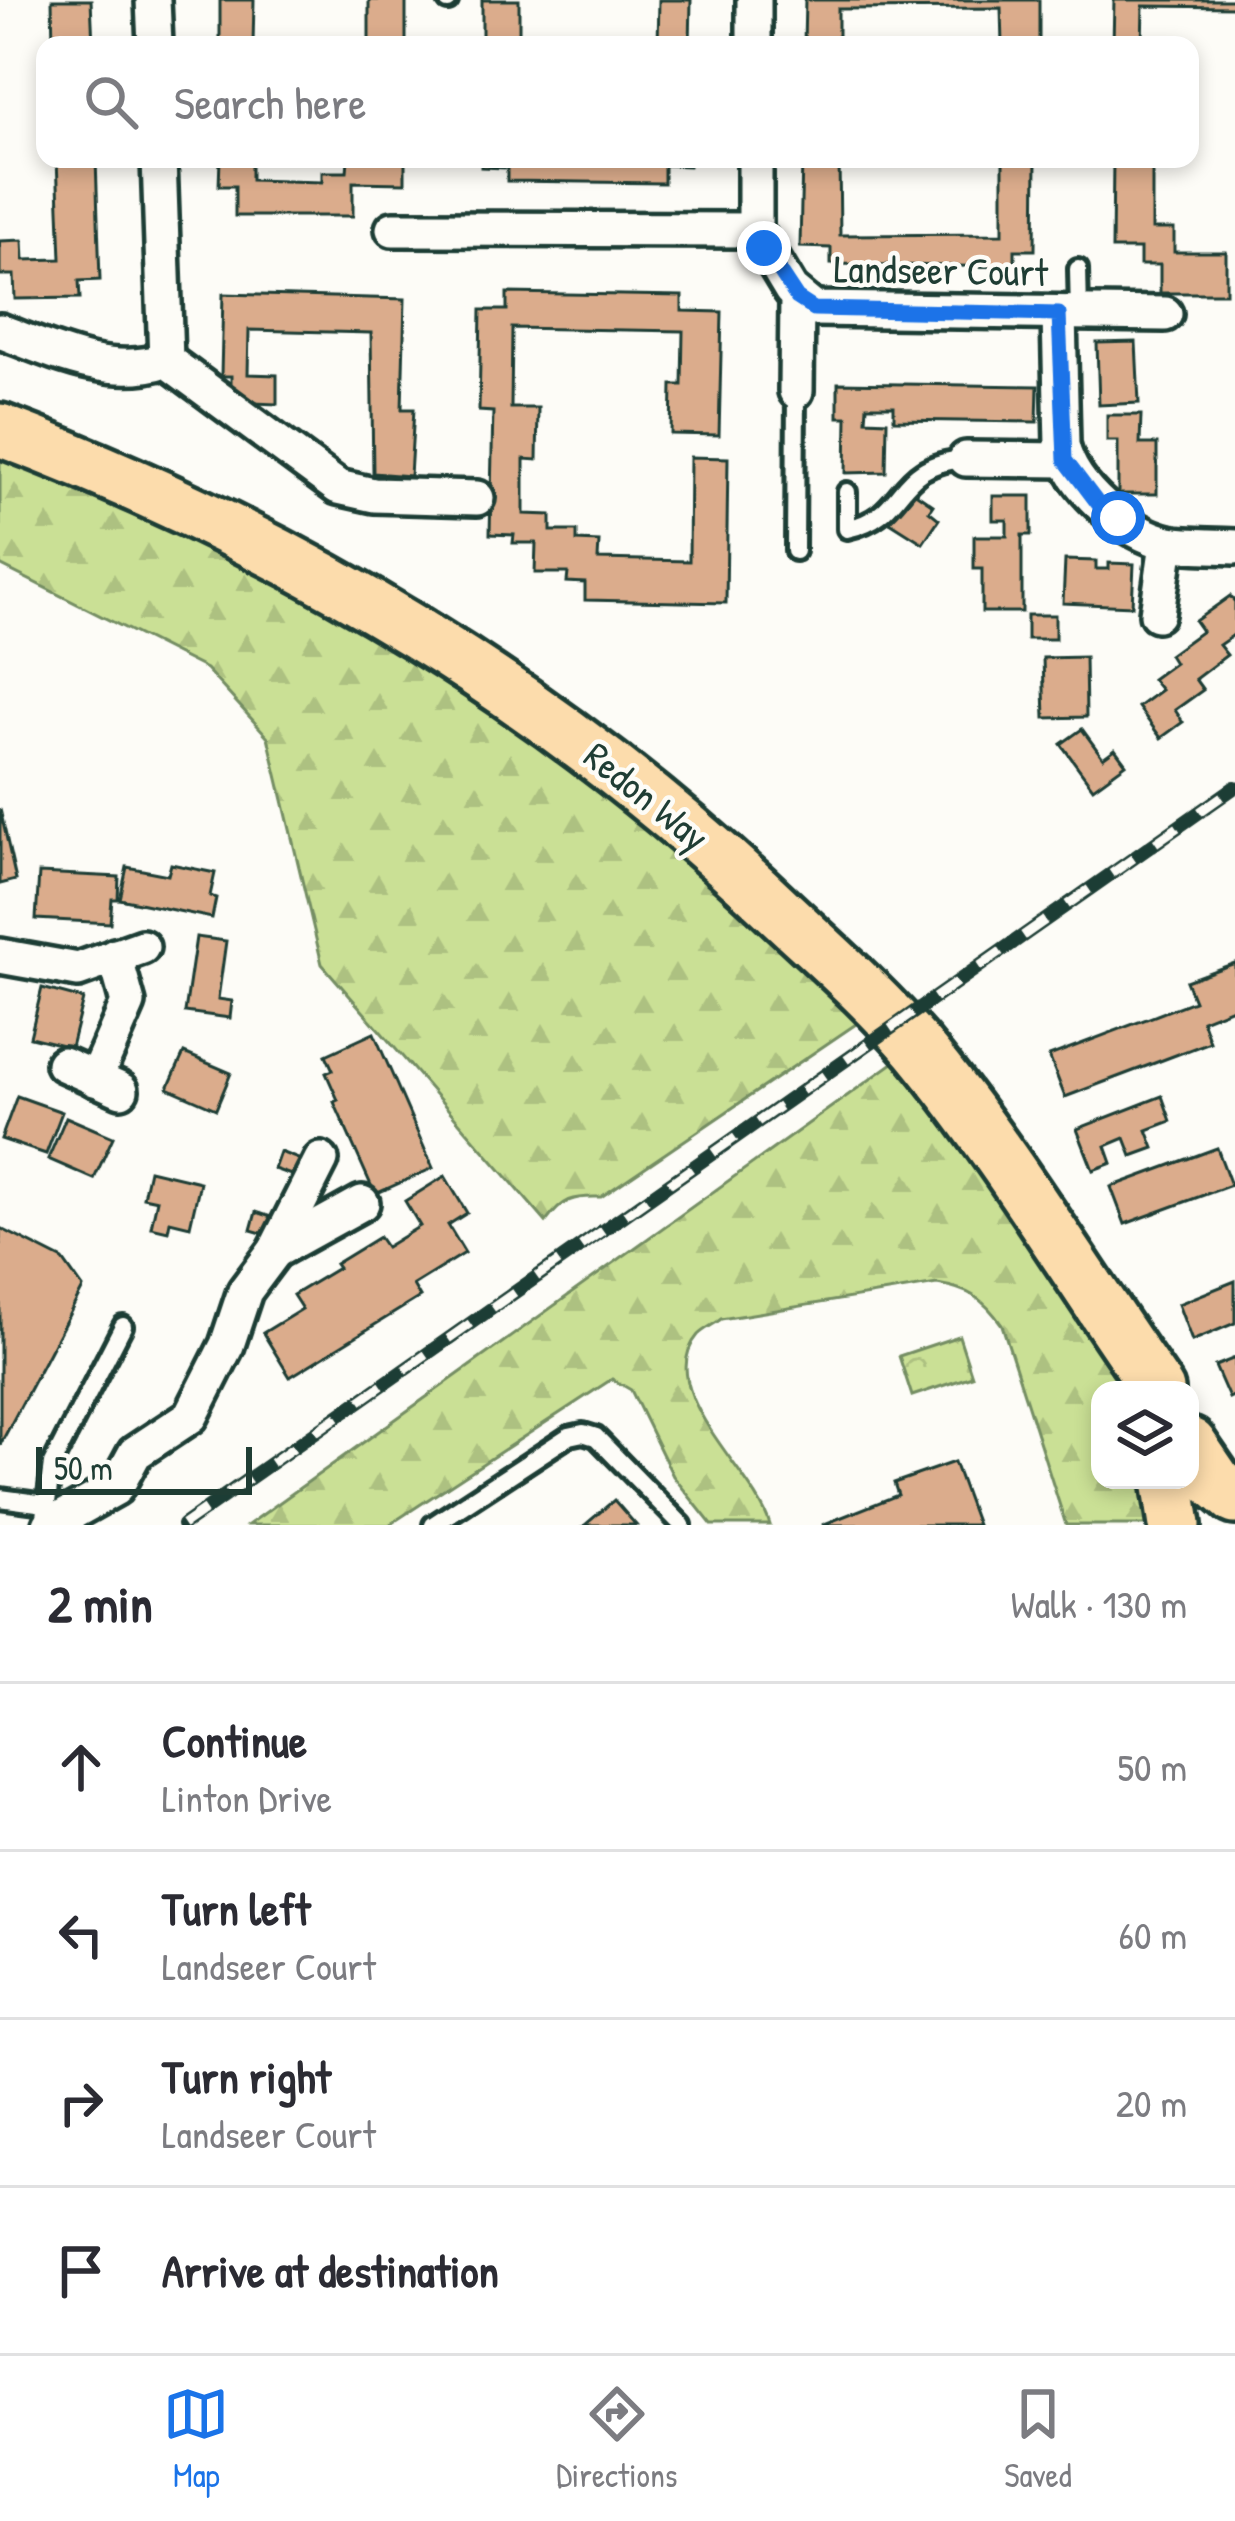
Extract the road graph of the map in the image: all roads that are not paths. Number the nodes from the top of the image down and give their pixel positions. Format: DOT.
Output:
graph roads {
  1 [pos="153,0"];
  2 [pos="754,0"];
  3 [pos="155,36"];
  4 [pos="754,36"];
  5 [pos="160,168"];
  6 [pos="755,168"];
  7 [pos="393,229"];
  8 [pos="755,230"];
  9 [pos="1078,269"];
  10 [pos="797,298"];
  11 [pos="1069,314"];
  12 [pos="1165,314"];
  13 [pos="0,331"];
  14 [pos="166,360"];
  15 [pos="796,391"];
  16 [pos="0,430"];
  17 [pos="966,459"];
  18 [pos="1065,460"];
  19 [pos="847,492"];
  20 [pos="477,497"];
  21 [pos="1167,543"];
  22 [pos="1235,547"];
  23 [pos="796,550"];
  24 [pos="1157,614"];
  25 [pos="0,956"];
  26 [pos="63,1064"];
  27 [pos="321,1160"];
  28 [pos="362,1203"];
  29 [pos="275,1251"];
  30 [pos="123,1326"];
  31 [pos="1145,1379"];
  32 [pos="1199,1457"];
  33 [pos="1169,1489"];
  34 [pos="0,1498"];
  35 [pos="1235,1498"];
  36 [pos="46,1518"];
  37 [pos="433,1525"];
  38 [pos="682,1525"];
  39 [pos="1174,1525"];
  1 -- 3 [label="street"];
  2 -- 4 [label="street"];
  5 -- 14 [label="street"];
  6 -- 8 [label="street"];
  7 -- 8 [label="street"];
  8 -- 10 [label="street, Landseer Court"];
  9 -- 11 [label="lane"];
  10 -- 11 [label="street, Landseer Court"];
  10 -- 15 [label="street"];
  11 -- 12 [label="street, Landseer Court"];
  11 -- 18 [label="street"];
  13 -- 14 [label="street"];
  14 -- 20 [label="street"];
  15 -- 23 [label="lane"];
  16 -- 31 [label="main road, Redon Way"];
  17 -- 18 [label="street"];
  17 -- 19 [label="lane"];
  18 -- 21 [label="street"];
  21 -- 22 [label="street"];
  21 -- 24 [label="street"];
  25 -- 26 [label="street"];
  27 -- 29 [label="street"];
  28 -- 29 [label="street"];
  29 -- 36 [label="street"];
  30 -- 36 [label="lane"];
  32 -- 35 [label="main road"];
  33 -- 39 [label="main road"];
  34 -- 36 [label="lane"];
  37 -- 38 [label="lane"];
}
